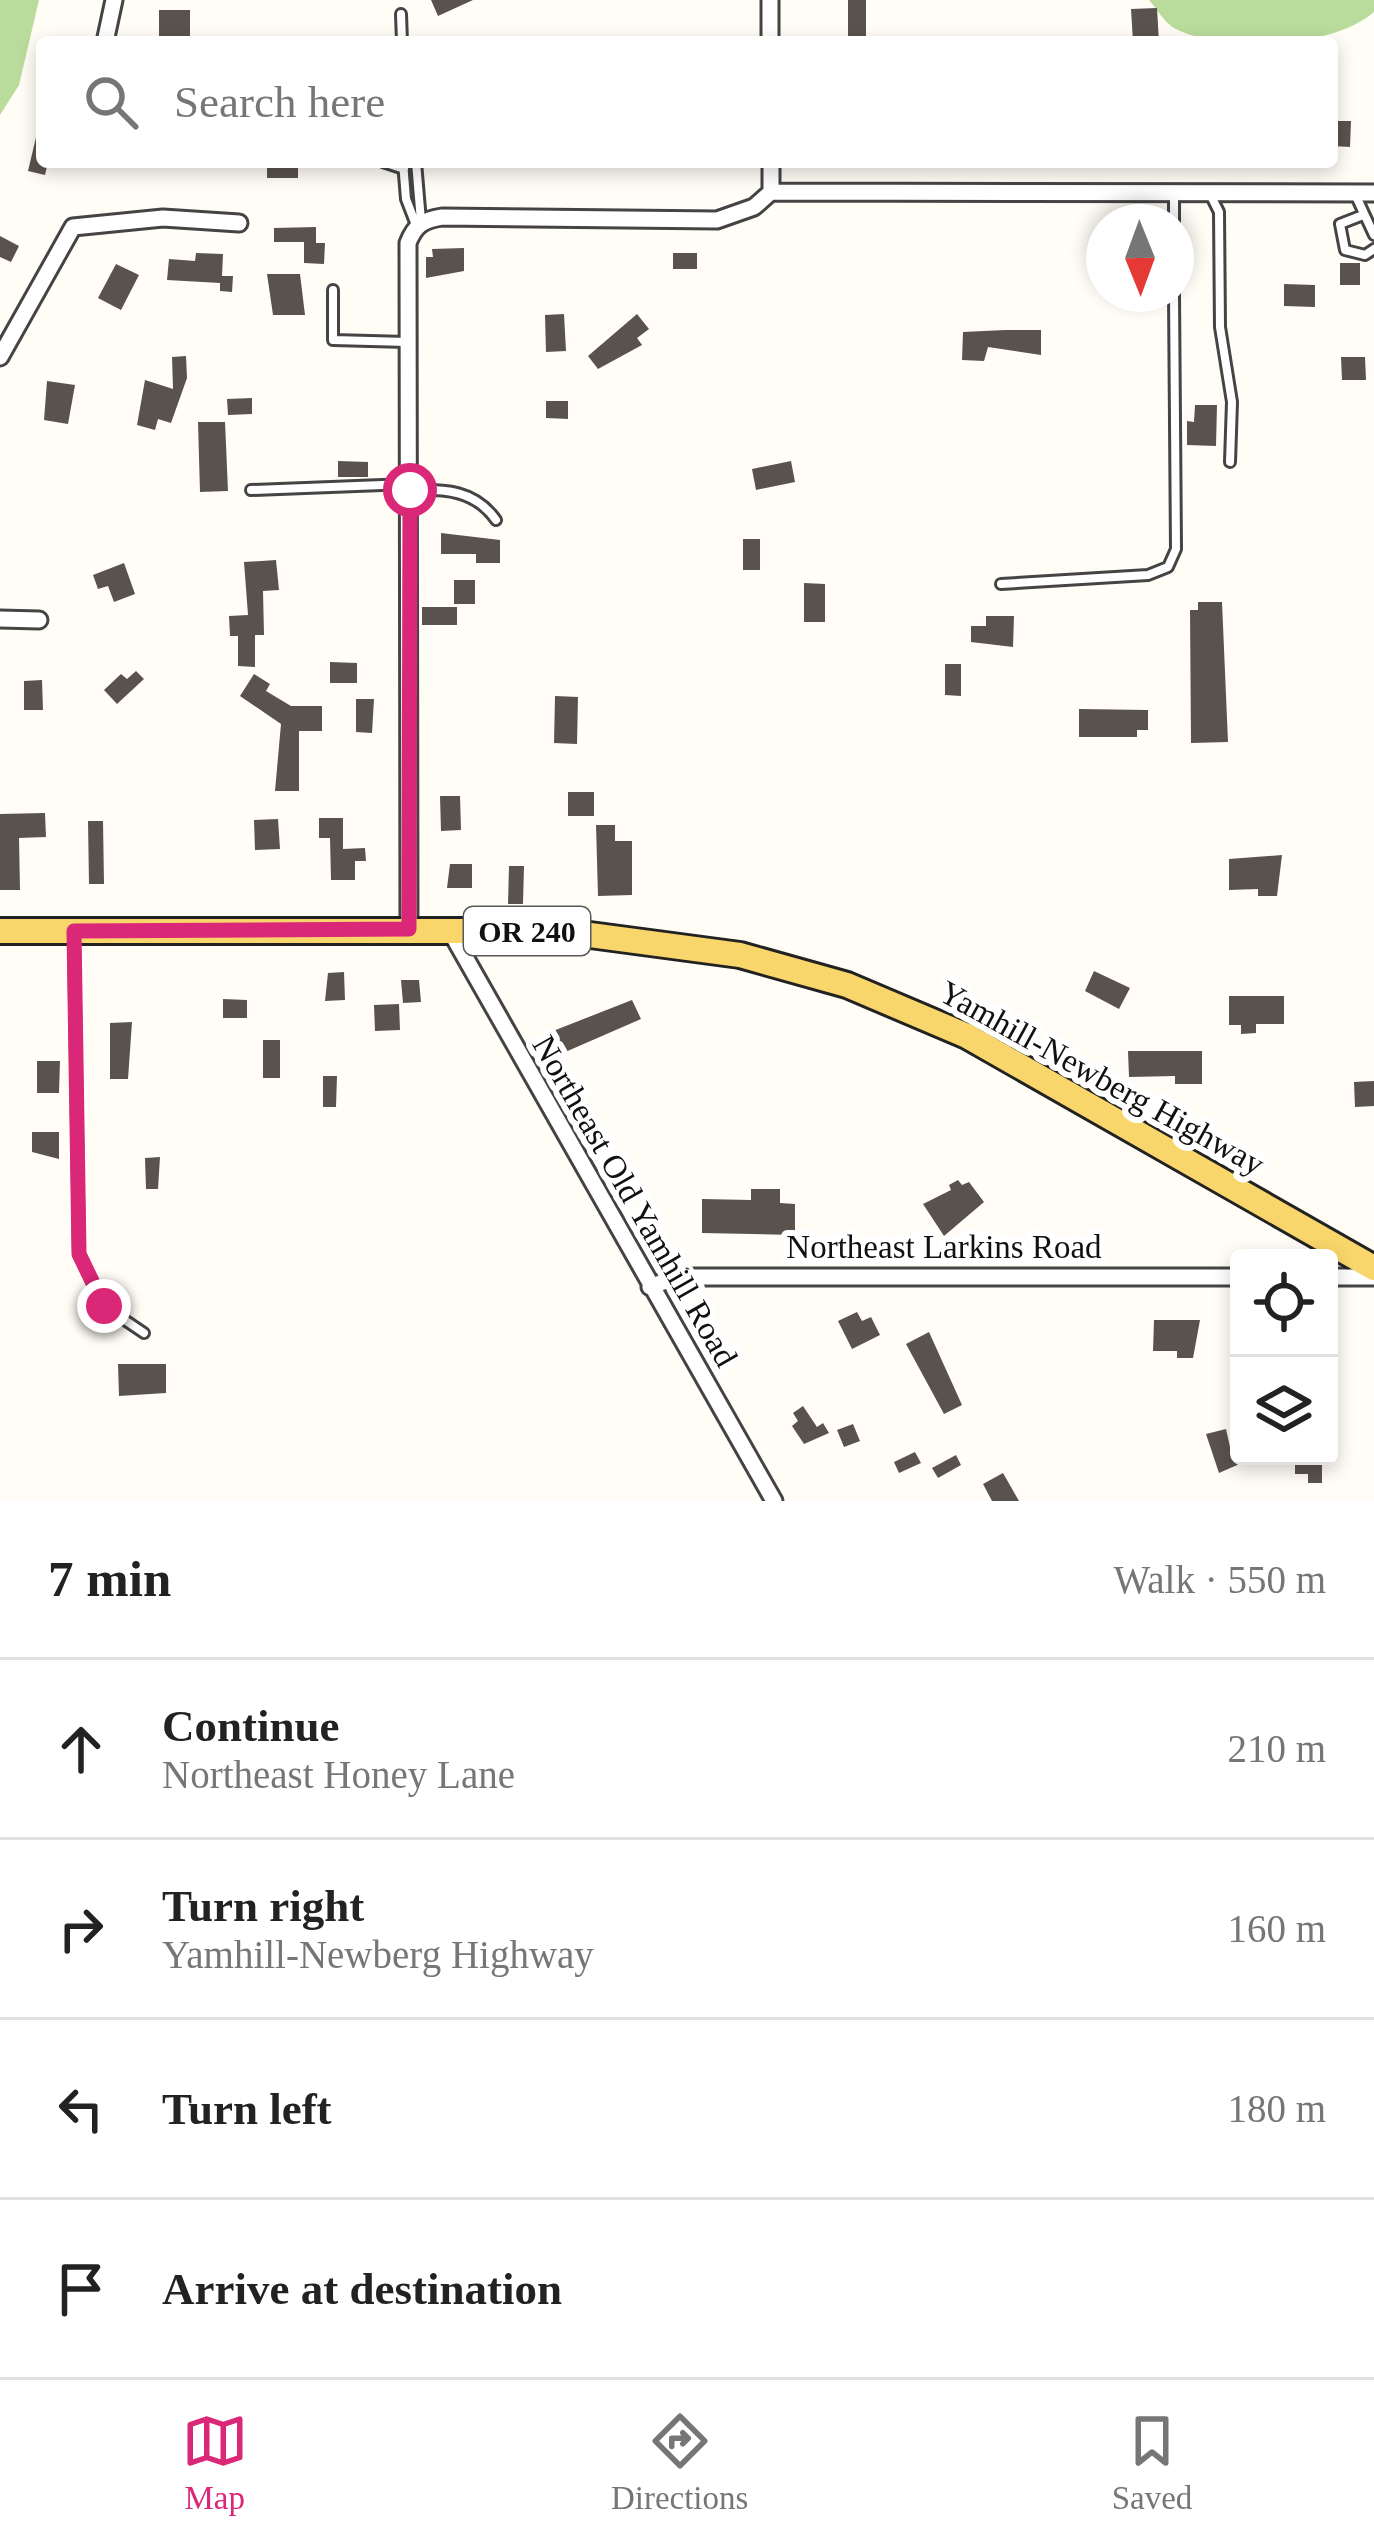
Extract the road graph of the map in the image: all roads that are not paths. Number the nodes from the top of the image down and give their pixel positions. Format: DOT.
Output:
graph roads {
  1 [pos="114,0"];
  2 [pos="770,0"];
  3 [pos="401,14"];
  4 [pos="106,36"];
  5 [pos="402,36"];
  6 [pos="770,36"];
  7 [pos="403,168"];
  8 [pos="416,168"];
  9 [pos="771,168"];
  10 [pos="771,192"];
  11 [pos="1174,192"];
  12 [pos="1210,193"];
  13 [pos="1355,193"];
  14 [pos="1374,193"];
  15 [pos="1174,204"];
  16 [pos="1363,215"];
  17 [pos="239,223"];
  18 [pos="419,225"];
  19 [pos="1374,235"];
  20 [pos="1374,249"];
  21 [pos="333,290"];
  22 [pos="1174,312"];
  23 [pos="408,342"];
  24 [pos="0,357"];
  25 [pos="1230,462"];
  26 [pos="410,487"];
  27 [pos="250,490"];
  28 [pos="496,520"];
  29 [pos="1000,584"];
  30 [pos="0,619"];
  31 [pos="39,620"];
  32 [pos="409,929"];
  33 [pos="448,929"];
  34 [pos="0,931"];
  35 [pos="74,931"];
  36 [pos="1374,1268"];
  37 [pos="1230,1277"];
  38 [pos="1338,1277"];
  39 [pos="1374,1277"];
  40 [pos="650,1287"];
  41 [pos="144,1333"];
  42 [pos="774,1501"];
  1 -- 4 [label="street"];
  2 -- 6 [label="street"];
  3 -- 5 [label="lane"];
  7 -- 18 [label="lane"];
  8 -- 18 [label="lane"];
  9 -- 10 [label="street"];
  10 -- 11 [label="street"];
  10 -- 18 [label="street"];
  11 -- 12 [label="street"];
  11 -- 15 [label="lane"];
  12 -- 13 [label="street"];
  12 -- 25 [label="lane"];
  13 -- 14 [label="street"];
  13 -- 16 [label="lane"];
  16 -- 19 [label="lane"];
  16 -- 20 [label="lane"];
  17 -- 24 [label="street"];
  18 -- 23 [label="street"];
  21 -- 23 [label="lane"];
  22 -- 29 [label="lane"];
  23 -- 26 [label="street"];
  26 -- 27 [label="lane"];
  26 -- 28 [label="lane"];
  26 -- 32 [label="street"];
  30 -- 31 [label="street"];
  32 -- 33 [label="main road, Yamhill-Newberg Highway / OR 240"];
  32 -- 35 [label="main road, Yamhill-Newberg Highway / OR 240"];
  33 -- 36 [label="main road, Yamhill-Newberg Highway / OR 240"];
  33 -- 40 [label="street, Northeast Old Yamhill Road"];
  34 -- 35 [label="main road, Yamhill-Newberg Highway / OR 240"];
  35 -- 41 [label="lane"];
  37 -- 40 [label="street, Northeast Larkins Road"];
  38 -- 39 [label="street"];
  40 -- 42 [label="street, Northeast Old Yamhill Road"];
}
